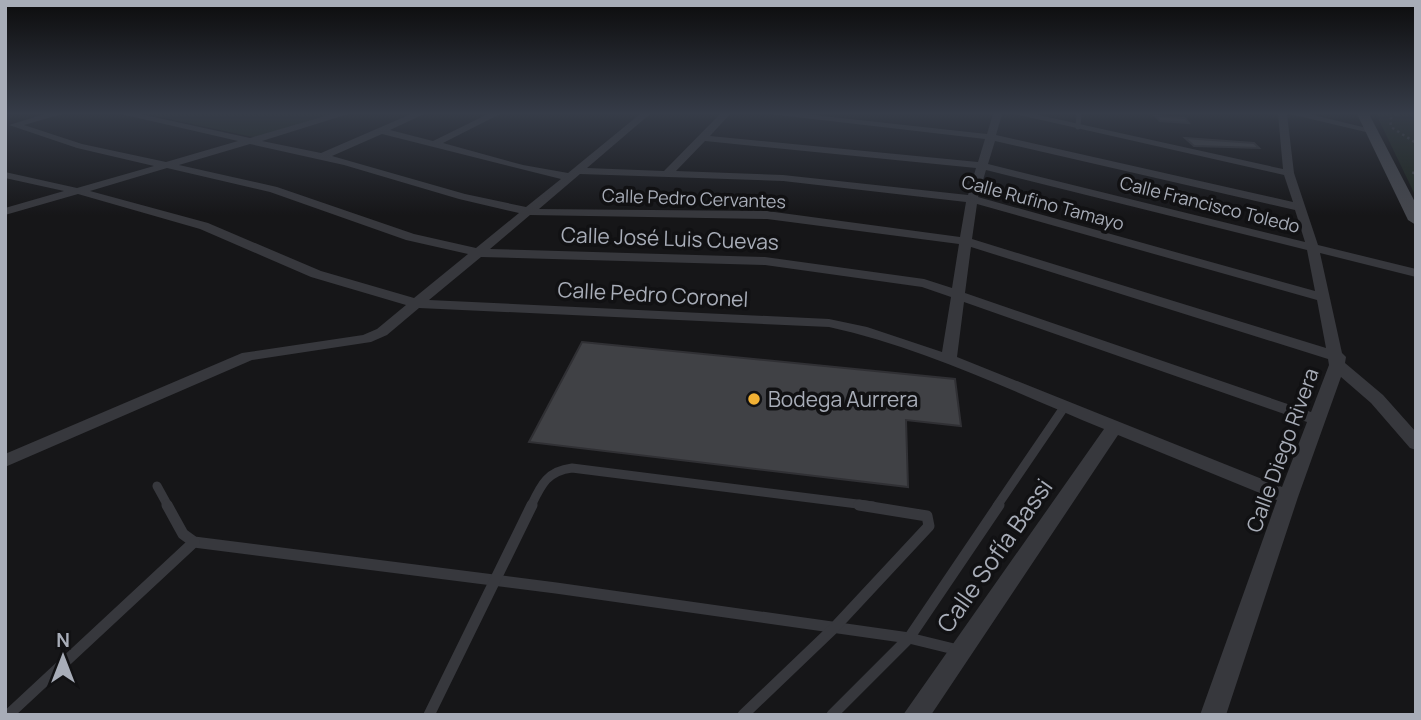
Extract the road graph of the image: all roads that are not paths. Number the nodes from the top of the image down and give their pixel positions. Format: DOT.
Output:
graph roads {
  1 [pos="87,148"];
  2 [pos="235,148"];
  3 [pos="275,148"];
  4 [pos="343,148"];
  5 [pos="452,148"];
  6 [pos="606,148"];
  7 [pos="693,148"];
  8 [pos="799,148"];
  9 [pos="989,148"];
  10 [pos="1038,148"];
  11 [pos="1172,148"];
  12 [pos="1286,148"];
  13 [pos="1379,148"];
  14 [pos="321,157"];
  15 [pos="167,166"];
  16 [pos="983,166"];
  17 [pos="1289,173"];
  18 [pos="575,174"];
  19 [pos="667,174"];
  20 [pos="5,175"];
  21 [pos="78,191"];
  22 [pos="972,199"];
  23 [pos="1302,208"];
  24 [pos="5,212"];
  25 [pos="531,212"];
  26 [pos="1416,220"];
  27 [pos="965,241"];
  28 [pos="1313,248"];
  29 [pos="479,253"];
  30 [pos="1416,273"];
  31 [pos="960,293"];
  32 [pos="1324,298"];
  33 [pos="418,304"];
  34 [pos="948,359"];
  35 [pos="1338,361"];
  36 [pos="1065,406"];
  37 [pos="1318,420"];
  38 [pos="1115,426"];
  39 [pos="1416,444"];
  40 [pos="5,461"];
  41 [pos="157,486"];
  42 [pos="1288,497"];
  43 [pos="194,542"];
  44 [pos="493,581"];
  45 [pos="834,628"];
  46 [pos="909,638"];
  47 [pos="960,650"];
  48 [pos="8,715"];
  49 [pos="429,715"];
  50 [pos="743,715"];
  51 [pos="832,715"];
  52 [pos="916,715"];
  53 [pos="1213,715"];
  1 -- 15 [label="street, Calle José Luis Cuevas"];
  2 -- 15 [label="street"];
  3 -- 14 [label="street, Calle Pedro Cervantes"];
  4 -- 14 [label="street"];
  5 -- 18 [label="street, Calle Rufino Tamayo"];
  6 -- 18 [label="street"];
  7 -- 19 [label="street"];
  8 -- 16 [label="street, Calle Francisco Toledo"];
  9 -- 16 [label="street"];
  10 -- 23 [label="street"];
  11 -- 17 [label="street"];
  12 -- 17 [label="street, Calle Diego Rivera"];
  13 -- 26 [label="main road"];
  14 -- 25 [label="street, Calle Pedro Cervantes"];
  15 -- 21 [label="street"];
  15 -- 29 [label="street, Calle José Luis Cuevas"];
  16 -- 22 [label="street"];
  16 -- 28 [label="street, Calle Francisco Toledo"];
  17 -- 23 [label="street, Calle Diego Rivera"];
  18 -- 19 [label="street, Calle Rufino Tamayo"];
  18 -- 25 [label="street"];
  19 -- 22 [label="street, Calle Rufino Tamayo"];
  20 -- 21 [label="street, Calle Pedro Coronel"];
  21 -- 24 [label="street"];
  21 -- 33 [label="street, Calle Pedro Coronel"];
  22 -- 27 [label="street"];
  22 -- 32 [label="street, Calle Rufino Tamayo"];
  23 -- 28 [label="street, Calle Diego Rivera"];
  25 -- 27 [label="street, Calle Pedro Cervantes"];
  25 -- 29 [label="street"];
  27 -- 31 [label="street"];
  27 -- 35 [label="street, Calle Pedro Cervantes"];
  28 -- 30 [label="street, Calle Francisco Toledo"];
  28 -- 32 [label="street, Calle Diego Rivera"];
  29 -- 31 [label="street, Calle José Luis Cuevas"];
  29 -- 33 [label="street"];
  31 -- 34 [label="street"];
  31 -- 37 [label="street, Calle José Luis Cuevas"];
  32 -- 35 [label="street, Calle Diego Rivera"];
  33 -- 34 [label="street, Calle Pedro Coronel"];
  33 -- 40 [label="street"];
  34 -- 36 [label="street, Calle Pedro Coronel"];
  35 -- 37 [label="street, Calle Diego Rivera"];
  35 -- 39 [label="street"];
  36 -- 38 [label="street, Calle Pedro Coronel"];
  36 -- 46 [label="lane"];
  37 -- 42 [label="street, Calle Diego Rivera"];
  38 -- 42 [label="street, Calle Pedro Coronel"];
  38 -- 47 [label="street, Calle Sofía Bassi"];
  41 -- 43 [label="lane"];
  42 -- 53 [label="street, Calle Diego Rivera"];
  43 -- 44 [label="lane"];
  43 -- 48 [label="lane"];
  44 -- 45 [label="lane"];
  44 -- 45 [label="lane"];
  44 -- 49 [label="lane"];
  45 -- 46 [label="lane"];
  45 -- 50 [label="lane"];
  46 -- 47 [label="lane"];
  46 -- 51 [label="lane"];
  47 -- 52 [label="street, Calle Sofía Bassi"];
}
